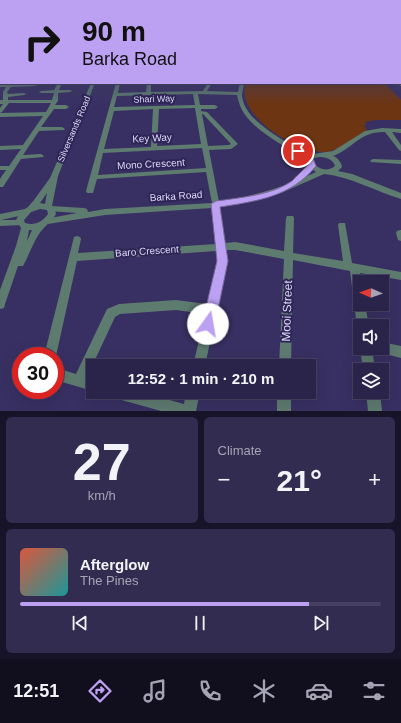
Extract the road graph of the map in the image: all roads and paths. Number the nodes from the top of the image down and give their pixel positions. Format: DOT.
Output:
graph roads {
  1 [pos="11,84"];
  2 [pos="39,84"];
  3 [pos="59,84"];
  4 [pos="93,84"];
  5 [pos="118,84"];
  6 [pos="149,84"];
  7 [pos="209,84"];
  8 [pos="242,84"];
  9 [pos="0,86"];
  10 [pos="55,91"];
  11 [pos="70,91"];
  12 [pos="41,92"];
  13 [pos="195,92"];
  14 [pos="204,93"];
  15 [pos="24,94"];
  16 [pos="148,94"];
  17 [pos="240,94"];
  18 [pos="115,95"];
  19 [pos="3,98"];
  20 [pos="55,101"];
  21 [pos="52,107"];
  22 [pos="66,107"];
  23 [pos="215,107"];
  24 [pos="156,108"];
  25 [pos="198,108"];
  26 [pos="112,109"];
  27 [pos="0,111"];
  28 [pos="48,114"];
  29 [pos="0,115"];
  30 [pos="38,129"];
  31 [pos="62,129"];
  32 [pos="387,130"];
  33 [pos="401,131"];
  34 [pos="282,141"];
  35 [pos="349,145"];
  36 [pos="26,147"];
  37 [pos="205,147"];
  38 [pos="0,148"];
  39 [pos="154,148"];
  40 [pos="401,149"];
  41 [pos="101,151"];
  42 [pos="316,155"];
  43 [pos="324,155"];
  44 [pos="19,156"];
  45 [pos="41,156"];
  46 [pos="373,161"];
  47 [pos="401,162"];
  48 [pos="311,163"];
  49 [pos="339,163"];
  50 [pos="0,168"];
  51 [pos="11,168"];
  52 [pos="209,170"];
  53 [pos="327,172"];
  54 [pos="54,176"];
  55 [pos="94,177"];
  56 [pos="294,184"];
  57 [pos="0,185"];
  58 [pos="374,186"];
  59 [pos="90,190"];
  60 [pos="401,196"];
  61 [pos="216,204"];
  62 [pos="50,208"];
  63 [pos="28,210"];
  64 [pos="105,212"];
  65 [pos="0,217"];
  66 [pos="290,218"];
  67 [pos="0,223"];
  68 [pos="45,223"];
  69 [pos="23,225"];
  70 [pos="342,225"];
  71 [pos="77,239"];
  72 [pos="222,246"];
  73 [pos="288,255"];
  74 [pos="73,257"];
  75 [pos="351,266"];
  76 [pos="401,276"];
  77 [pos="9,283"];
  78 [pos="0,304"];
  79 [pos="211,310"];
  80 [pos="362,319"];
  81 [pos="52,347"];
  82 [pos="389,349"];
  83 [pos="401,352"];
  84 [pos="200,359"];
  85 [pos="285,359"];
  86 [pos="64,376"];
  87 [pos="79,381"];
  88 [pos="86,383"];
  89 [pos="142,399"];
  90 [pos="192,399"];
  91 [pos="284,399"];
  92 [pos="373,399"];
  93 [pos="184,411"];
  94 [pos="189,411"];
  95 [pos="284,411"];
  96 [pos="375,411"];
  1 -- 2 [label="street"];
  1 -- 9 [label="street"];
  1 -- 19 [label="street"];
  3 -- 10 [label="street"];
  4 -- 54 [label="street, Silversands Road"];
  5 -- 18 [label="street"];
  6 -- 16 [label="street"];
  7 -- 14 [label="street"];
  8 -- 17 [label="street"];
  10 -- 11 [label="street"];
  10 -- 12 [label="street"];
  10 -- 20 [label="street"];
  13 -- 14 [label="street"];
  13 -- 16 [label="street"];
  13 -- 25 [label="street"];
  14 -- 17 [label="street"];
  15 -- 19 [label="street"];
  16 -- 18 [label="street"];
  17 -- 34 [label="street"];
  18 -- 26 [label="street"];
  19 -- 20 [label="street"];
  19 -- 27 [label="street"];
  20 -- 21 [label="street"];
  21 -- 22 [label="street"];
  21 -- 28 [label="street"];
  23 -- 25 [label="street, Shari Way"];
  24 -- 25 [label="street, Shari Way"];
  24 -- 26 [label="street, Shari Way"];
  24 -- 39 [label="street"];
  25 -- 37 [label="street"];
  25 -- 37 [label="street, Key Way"];
  26 -- 41 [label="street"];
  28 -- 29 [label="street"];
  28 -- 30 [label="street"];
  30 -- 31 [label="street"];
  30 -- 36 [label="street"];
  32 -- 33 [label="street"];
  32 -- 35 [label="street"];
  32 -- 40 [label="street"];
  34 -- 42 [label="street"];
  34 -- 48 [label="street"];
  35 -- 43 [label="street"];
  35 -- 49 [label="street, Barka Road"];
  36 -- 38 [label="street"];
  36 -- 44 [label="street"];
  37 -- 39 [label="street, Key Way"];
  37 -- 52 [label="street"];
  39 -- 41 [label="street, Key Way"];
  41 -- 55 [label="street"];
  42 -- 43 [label="street"];
  42 -- 48 [label="street, Barka Road"];
  43 -- 49 [label="street"];
  44 -- 45 [label="street"];
  44 -- 51 [label="street"];
  46 -- 47 [label="street"];
  48 -- 53 [label="street"];
  48 -- 56 [label="street, Barka Road"];
  49 -- 53 [label="street, Barka Road"];
  49 -- 58 [label="street"];
  50 -- 51 [label="street"];
  51 -- 57 [label="street"];
  52 -- 55 [label="street, Mono Crescent"];
  52 -- 61 [label="street"];
  53 -- 56 [label="street, Barka Road"];
  53 -- 58 [label="street"];
  54 -- 62 [label="street, Silversands Road"];
  54 -- 63 [label="street, Silversands Road"];
  55 -- 59 [label="street"];
  56 -- 61 [label="street, Barka Road"];
  58 -- 60 [label="street"];
  61 -- 64 [label="street, Barka Road"];
  61 -- 72 [label="street"];
  62 -- 63 [label="street, Barka Road"];
  62 -- 64 [label="street, Barka Road"];
  62 -- 68 [label="street, Silversands Road"];
  63 -- 65 [label="street, Barka Road"];
  63 -- 69 [label="street, Silversands Road"];
  64 -- 68 [label="street, Barka Road"];
  66 -- 73 [label="street, Mooi Street"];
  67 -- 69 [label="street, Barka Road"];
  68 -- 69 [label="street, Barka Road"];
  68 -- 77 [label="street"];
  69 -- 77 [label="street"];
  70 -- 75 [label="street"];
  71 -- 74 [label="street"];
  72 -- 73 [label="street, Baro Crescent"];
  72 -- 74 [label="street, Baro Crescent"];
  72 -- 79 [label="street"];
  73 -- 75 [label="street, Baro Crescent"];
  73 -- 85 [label="street, Mooi Street"];
  74 -- 81 [label="street"];
  75 -- 76 [label="street, Baro Crescent"];
  75 -- 80 [label="street"];
  77 -- 78 [label="street"];
  79 -- 84 [label="street"];
  79 -- 87 [label="street"];
  82 -- 83 [label="street"];
  86 -- 87 [label="street"];
  87 -- 88 [label="street"];
  89 -- 93 [label="street"];
  90 -- 94 [label="street"];
  91 -- 95 [label="street"];
  92 -- 96 [label="street"];
}
